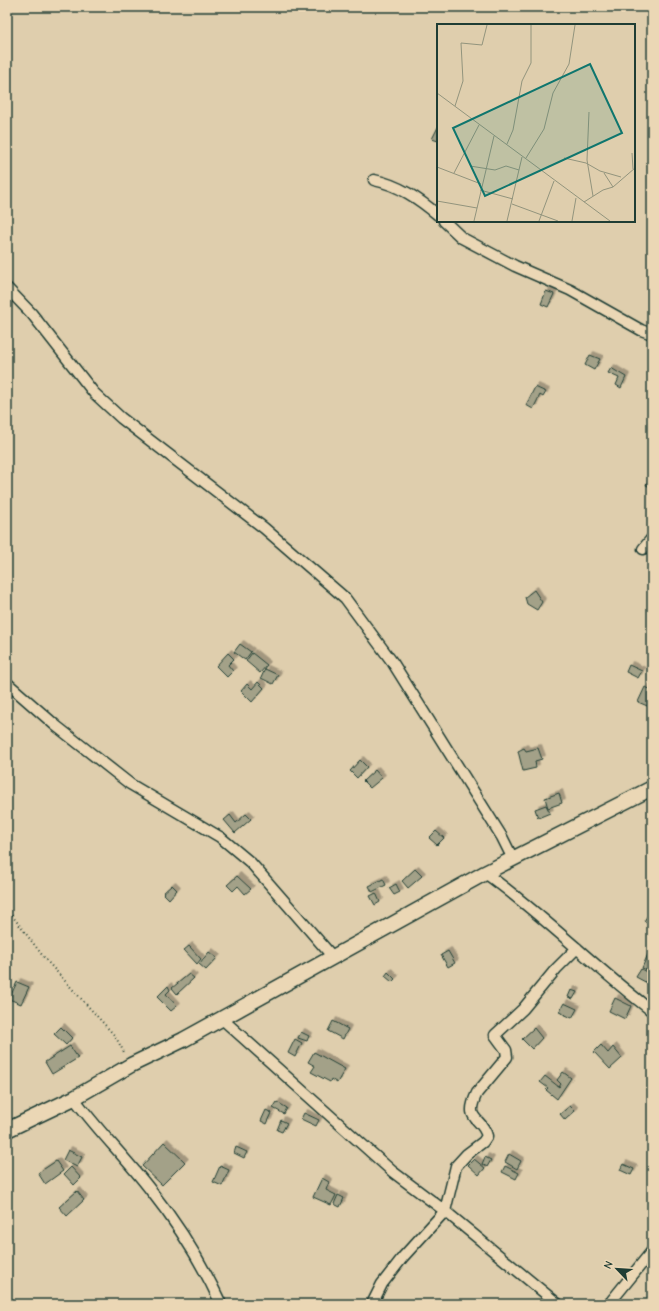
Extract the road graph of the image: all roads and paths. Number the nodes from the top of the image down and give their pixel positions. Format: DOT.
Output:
graph roads {
  1 [pos="374,180"];
  2 [pos="437,214"];
  3 [pos="445,222"];
  4 [pos="7,288"];
  5 [pos="652,334"];
  6 [pos="652,538"];
  7 [pos="643,550"];
  8 [pos="7,683"];
  9 [pos="652,788"];
  10 [pos="513,859"];
  11 [pos="485,873"];
  12 [pos="7,909"];
  13 [pos="577,948"];
  14 [pos="332,956"];
  15 [pos="652,1011"];
  16 [pos="221,1018"];
  17 [pos="131,1065"];
  18 [pos="74,1098"];
  19 [pos="7,1130"];
  20 [pos="445,1212"];
  21 [pos="652,1251"];
  22 [pos="544,1300"];
  23 [pos="221,1304"];
  24 [pos="372,1304"];
  25 [pos="558,1304"];
  26 [pos="609,1304"];
  1 -- 2 [label="street"];
  3 -- 5 [label="street"];
  4 -- 10 [label="street"];
  6 -- 7 [label="street"];
  8 -- 14 [label="street"];
  9 -- 10 [label="main road"];
  10 -- 11 [label="main road"];
  11 -- 13 [label="street"];
  11 -- 14 [label="main road"];
  12 -- 17 [label="path"];
  13 -- 15 [label="street"];
  13 -- 20 [label="street"];
  14 -- 16 [label="main road"];
  16 -- 17 [label="main road"];
  16 -- 20 [label="street"];
  17 -- 18 [label="main road"];
  18 -- 19 [label="main road"];
  18 -- 23 [label="street"];
  20 -- 22 [label="street"];
  20 -- 24 [label="street"];
  21 -- 26 [label="street"];
  22 -- 25 [label="street"];
}
